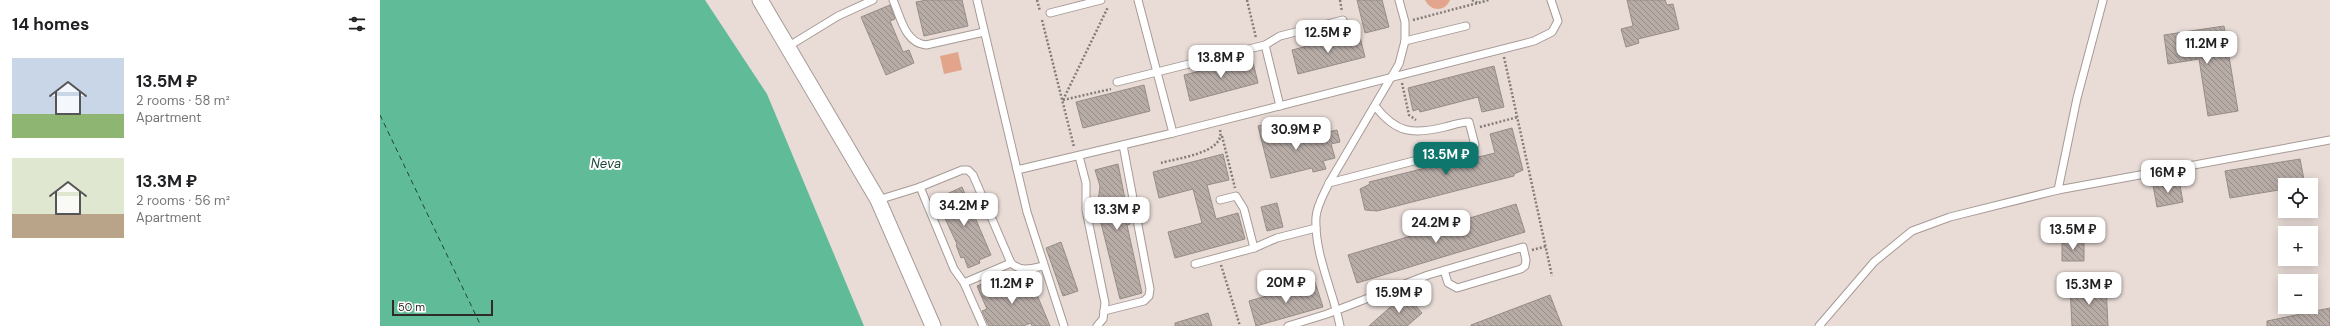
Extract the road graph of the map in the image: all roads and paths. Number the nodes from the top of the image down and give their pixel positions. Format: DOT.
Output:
graph roads {
  1 [pos="760,0"];
  2 [pos="873,0"];
  3 [pos="893,0"];
  4 [pos="977,0"];
  5 [pos="1037,0"];
  6 [pos="1101,0"];
  7 [pos="1112,0"];
  8 [pos="1138,0"];
  9 [pos="1247,0"];
  10 [pos="1399,0"];
  11 [pos="1472,0"];
  12 [pos="1489,0"];
  13 [pos="1551,0"];
  14 [pos="2103,0"];
  15 [pos="1478,1"];
  16 [pos="1050,13"];
  17 [pos="1344,20"];
  18 [pos="1405,22"];
  19 [pos="1466,26"];
  20 [pos="984,32"];
  21 [pos="1405,41"];
  22 [pos="1262,45"];
  23 [pos="789,46"];
  24 [pos="1502,49"];
  25 [pos="1157,72"];
  26 [pos="1396,76"];
  27 [pos="1117,82"];
  28 [pos="1063,100"];
  29 [pos="1280,106"];
  30 [pos="1375,106"];
  31 [pos="1518,117"];
  32 [pos="1218,122"];
  33 [pos="1472,129"];
  34 [pos="1422,132"];
  35 [pos="1173,133"];
  36 [pos="1222,136"];
  37 [pos="2330,140"];
  38 [pos="1123,145"];
  39 [pos="1079,156"];
  40 [pos="1161,163"];
  41 [pos="1017,170"];
  42 [pos="1329,183"];
  43 [pos="920,188"];
  44 [pos="2058,190"];
  45 [pos="1236,196"];
  46 [pos="878,200"];
  47 [pos="1220,200"];
  48 [pos="1316,228"];
  49 [pos="1254,248"];
  50 [pos="1218,258"];
  51 [pos="1011,263"];
  52 [pos="1195,264"];
  53 [pos="1043,266"];
  54 [pos="1444,270"];
  55 [pos="1552,276"];
  56 [pos="964,282"];
  57 [pos="1336,308"];
  58 [pos="1104,311"];
  59 [pos="933,326"];
  60 [pos="983,326"];
  61 [pos="1064,326"];
  62 [pos="1097,326"];
  63 [pos="1240,326"];
  64 [pos="1288,326"];
  65 [pos="1340,326"];
  66 [pos="1819,326"];
  1 -- 23 [label="street"];
  2 -- 23 [label="lane"];
  3 -- 20 [label="lane"];
  4 -- 20 [label="lane"];
  5 -- 28 [label="path"];
  6 -- 16 [label="lane"];
  7 -- 28 [label="path"];
  8 -- 25 [label="lane"];
  9 -- 22 [label="path"];
  10 -- 18 [label="lane"];
  11 -- 15 [label="path"];
  12 -- 15 [label="path"];
  13 -- 24 [label="lane"];
  14 -- 44 [label="lane"];
  15 -- 18 [label="path"];
  17 -- 22 [label="lane"];
  18 -- 21 [label="lane"];
  19 -- 21 [label="lane"];
  20 -- 41 [label="lane"];
  21 -- 26 [label="lane"];
  22 -- 25 [label="lane"];
  22 -- 29 [label="lane"];
  23 -- 46 [label="street"];
  24 -- 26 [label="lane"];
  24 -- 31 [label="path"];
  25 -- 27 [label="lane"];
  25 -- 35 [label="lane"];
  26 -- 29 [label="lane"];
  26 -- 30 [label="lane"];
  26 -- 34 [label="path"];
  28 -- 39 [label="path"];
  29 -- 32 [label="lane"];
  30 -- 34 [label="lane"];
  30 -- 42 [label="lane"];
  31 -- 33 [label="path"];
  31 -- 55 [label="path"];
  32 -- 35 [label="lane"];
  32 -- 36 [label="path"];
  33 -- 34 [label="lane"];
  33 -- 42 [label="lane"];
  35 -- 38 [label="lane"];
  36 -- 40 [label="path"];
  36 -- 45 [label="path"];
  37 -- 44 [label="lane"];
  38 -- 39 [label="lane"];
  38 -- 58 [label="lane"];
  39 -- 41 [label="lane"];
  39 -- 58 [label="lane"];
  41 -- 53 [label="lane"];
  42 -- 48 [label="lane"];
  43 -- 46 [label="lane"];
  43 -- 51 [label="lane"];
  43 -- 56 [label="lane"];
  44 -- 66 [label="lane"];
  45 -- 47 [label="lane"];
  45 -- 49 [label="lane"];
  46 -- 59 [label="street"];
  48 -- 49 [label="lane"];
  48 -- 57 [label="lane"];
  49 -- 50 [label="lane"];
  50 -- 52 [label="lane"];
  50 -- 63 [label="path"];
  51 -- 53 [label="lane"];
  51 -- 56 [label="lane"];
  53 -- 61 [label="lane"];
  54 -- 54 [label="lane"];
  54 -- 57 [label="lane"];
  56 -- 60 [label="lane"];
  57 -- 64 [label="lane"];
  57 -- 65 [label="lane"];
  58 -- 62 [label="lane"];
}
